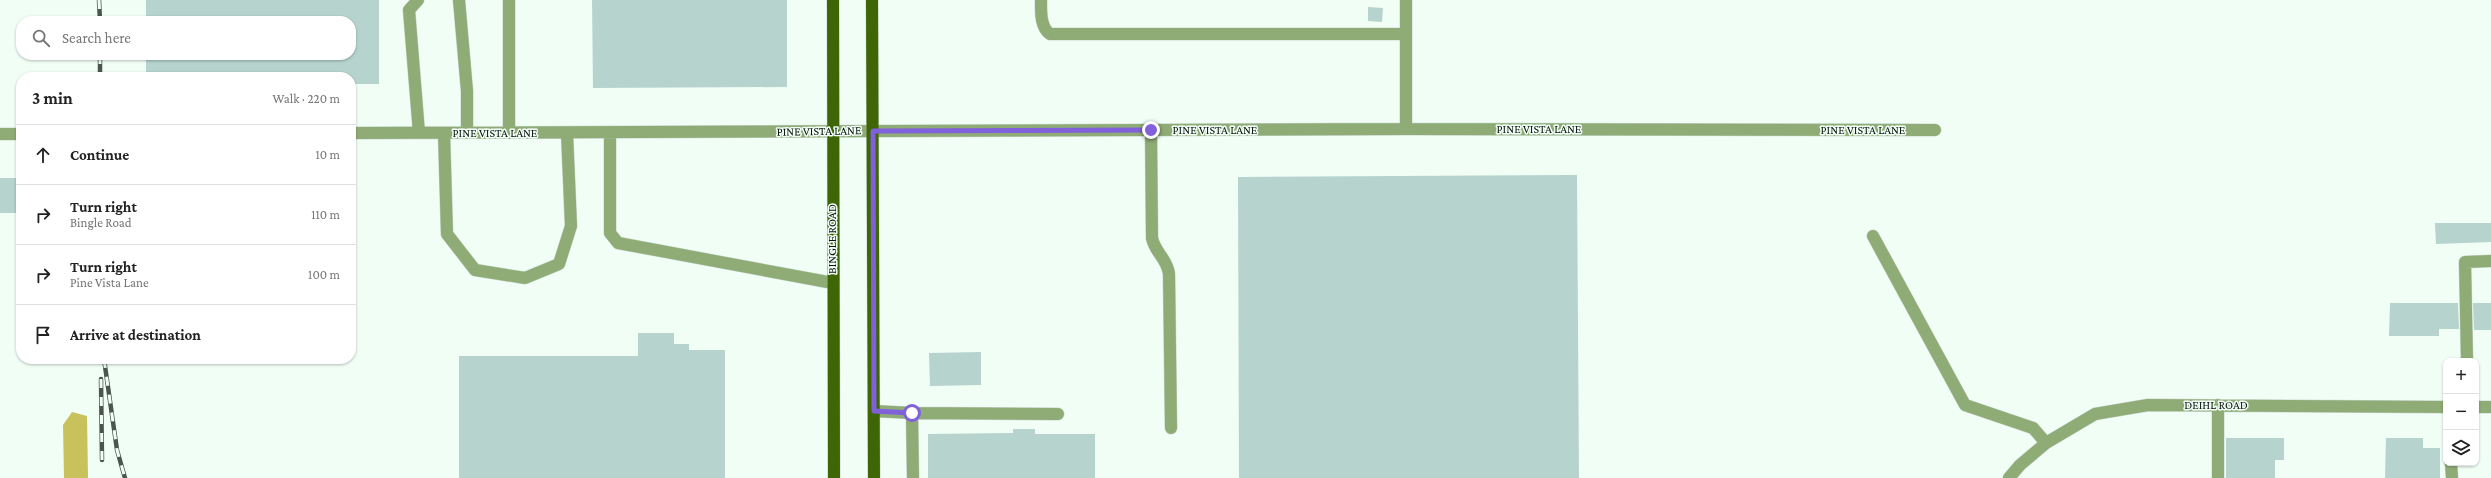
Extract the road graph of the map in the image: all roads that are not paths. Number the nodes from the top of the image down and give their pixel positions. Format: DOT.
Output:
graph roads {
  1 [pos="418,0"];
  2 [pos="459,0"];
  3 [pos="509,0"];
  4 [pos="833,0"];
  5 [pos="872,0"];
  6 [pos="1041,0"];
  7 [pos="1406,0"];
  8 [pos="1406,34"];
  9 [pos="1406,129"];
  10 [pos="1151,130"];
  11 [pos="1935,130"];
  12 [pos="832,131"];
  13 [pos="873,131"];
  14 [pos="356,133"];
  15 [pos="418,133"];
  16 [pos="444,133"];
  17 [pos="467,133"];
  18 [pos="509,133"];
  19 [pos="567,133"];
  20 [pos="610,133"];
  21 [pos="0,134"];
  22 [pos="16,134"];
  23 [pos="1873,236"];
  24 [pos="2491,261"];
  25 [pos="833,283"];
  26 [pos="2467,358"];
  27 [pos="2218,405"];
  28 [pos="2443,407"];
  29 [pos="2479,407"];
  30 [pos="2491,407"];
  31 [pos="874,411"];
  32 [pos="912,413"];
  33 [pos="1058,414"];
  34 [pos="1171,428"];
  35 [pos="2046,443"];
  36 [pos="2451,466"];
  37 [pos="834,478"];
  38 [pos="874,478"];
  39 [pos="913,478"];
  40 [pos="2009,478"];
  41 [pos="2218,478"];
  42 [pos="2452,478"];
  1 -- 15 [label="street"];
  2 -- 17 [label="street"];
  3 -- 18 [label="street"];
  4 -- 12 [label="main road, BINGLE ROAD"];
  5 -- 13 [label="main road"];
  6 -- 8 [label="street"];
  7 -- 8 [label="street"];
  8 -- 9 [label="street"];
  9 -- 10 [label="street, PINE VISTA LANE"];
  9 -- 11 [label="street, PINE VISTA LANE"];
  10 -- 13 [label="street, PINE VISTA LANE"];
  10 -- 34 [label="street"];
  12 -- 13 [label="street, PINE VISTA LANE"];
  12 -- 20 [label="street, PINE VISTA LANE"];
  12 -- 25 [label="main road, BINGLE ROAD"];
  13 -- 31 [label="main road"];
  14 -- 15 [label="street, PINE VISTA LANE"];
  15 -- 16 [label="street, PINE VISTA LANE"];
  16 -- 17 [label="street, PINE VISTA LANE"];
  16 -- 19 [label="street"];
  17 -- 18 [label="street, PINE VISTA LANE"];
  18 -- 19 [label="street, PINE VISTA LANE"];
  19 -- 20 [label="street, PINE VISTA LANE"];
  20 -- 25 [label="street"];
  21 -- 22 [label="street"];
  23 -- 35 [label="street"];
  24 -- 26 [label="street"];
  25 -- 37 [label="main road, BINGLE ROAD"];
  27 -- 28 [label="street, DEIHL ROAD"];
  27 -- 35 [label="street, DEIHL ROAD"];
  27 -- 41 [label="street"];
  29 -- 30 [label="street"];
  31 -- 32 [label="street"];
  31 -- 38 [label="main road"];
  32 -- 33 [label="street"];
  32 -- 39 [label="street"];
  35 -- 40 [label="street, DEIHL ROAD"];
  36 -- 42 [label="street"];
}
